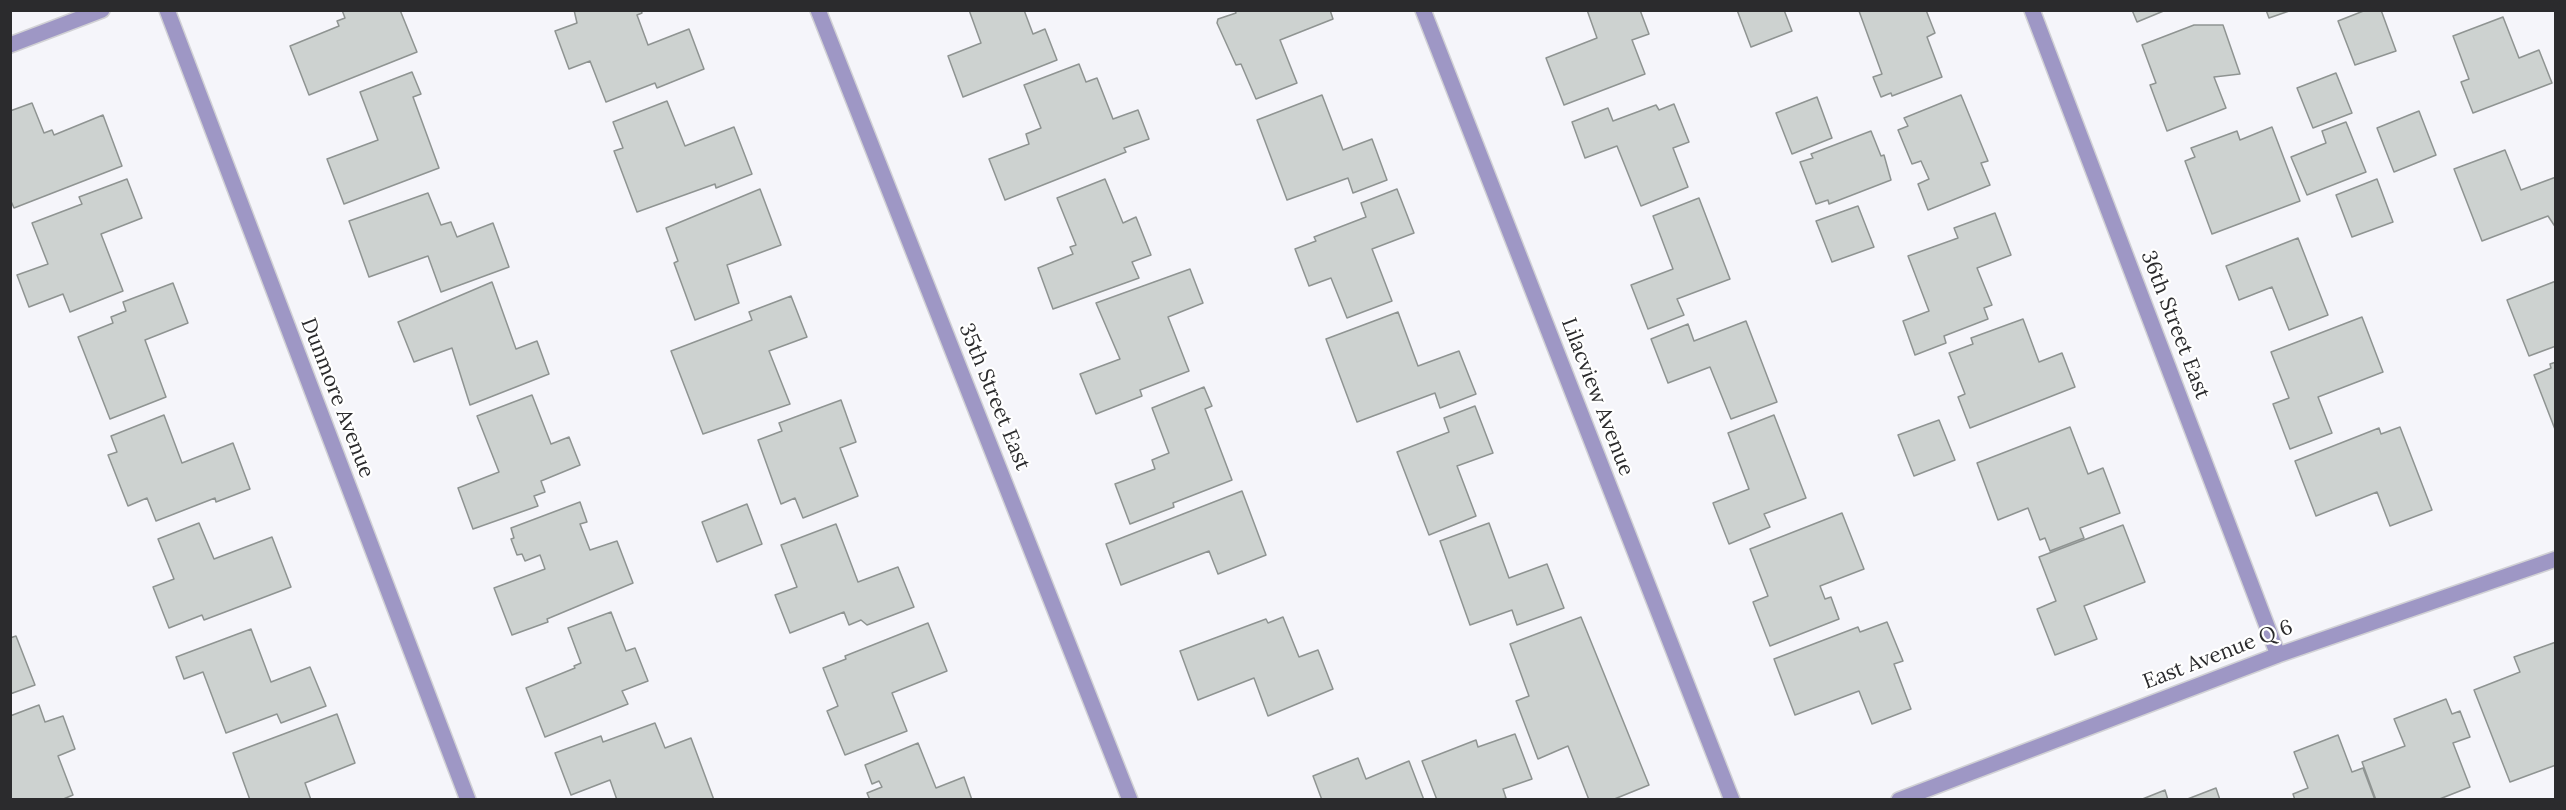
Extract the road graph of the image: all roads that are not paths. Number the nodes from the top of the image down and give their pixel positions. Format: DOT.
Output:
graph roads {
  1 [pos="102,10"];
  2 [pos="167,10"];
  3 [pos="818,10"];
  4 [pos="1423,10"];
  5 [pos="2032,10"];
  6 [pos="10,45"];
  7 [pos="2556,559"];
  8 [pos="2278,655"];
  9 [pos="468,800"];
  10 [pos="1130,800"];
  11 [pos="1732,800"];
  12 [pos="1899,800"];
  1 -- 6 [label="street"];
  2 -- 9 [label="street, Dunmore Avenue"];
  3 -- 10 [label="street, 35th Street East"];
  4 -- 11 [label="street, Lilacview Avenue"];
  5 -- 8 [label="street, 36th Street East"];
  7 -- 8 [label="street, East Avenue Q 6"];
  8 -- 12 [label="street, East Avenue Q 6"];
}
